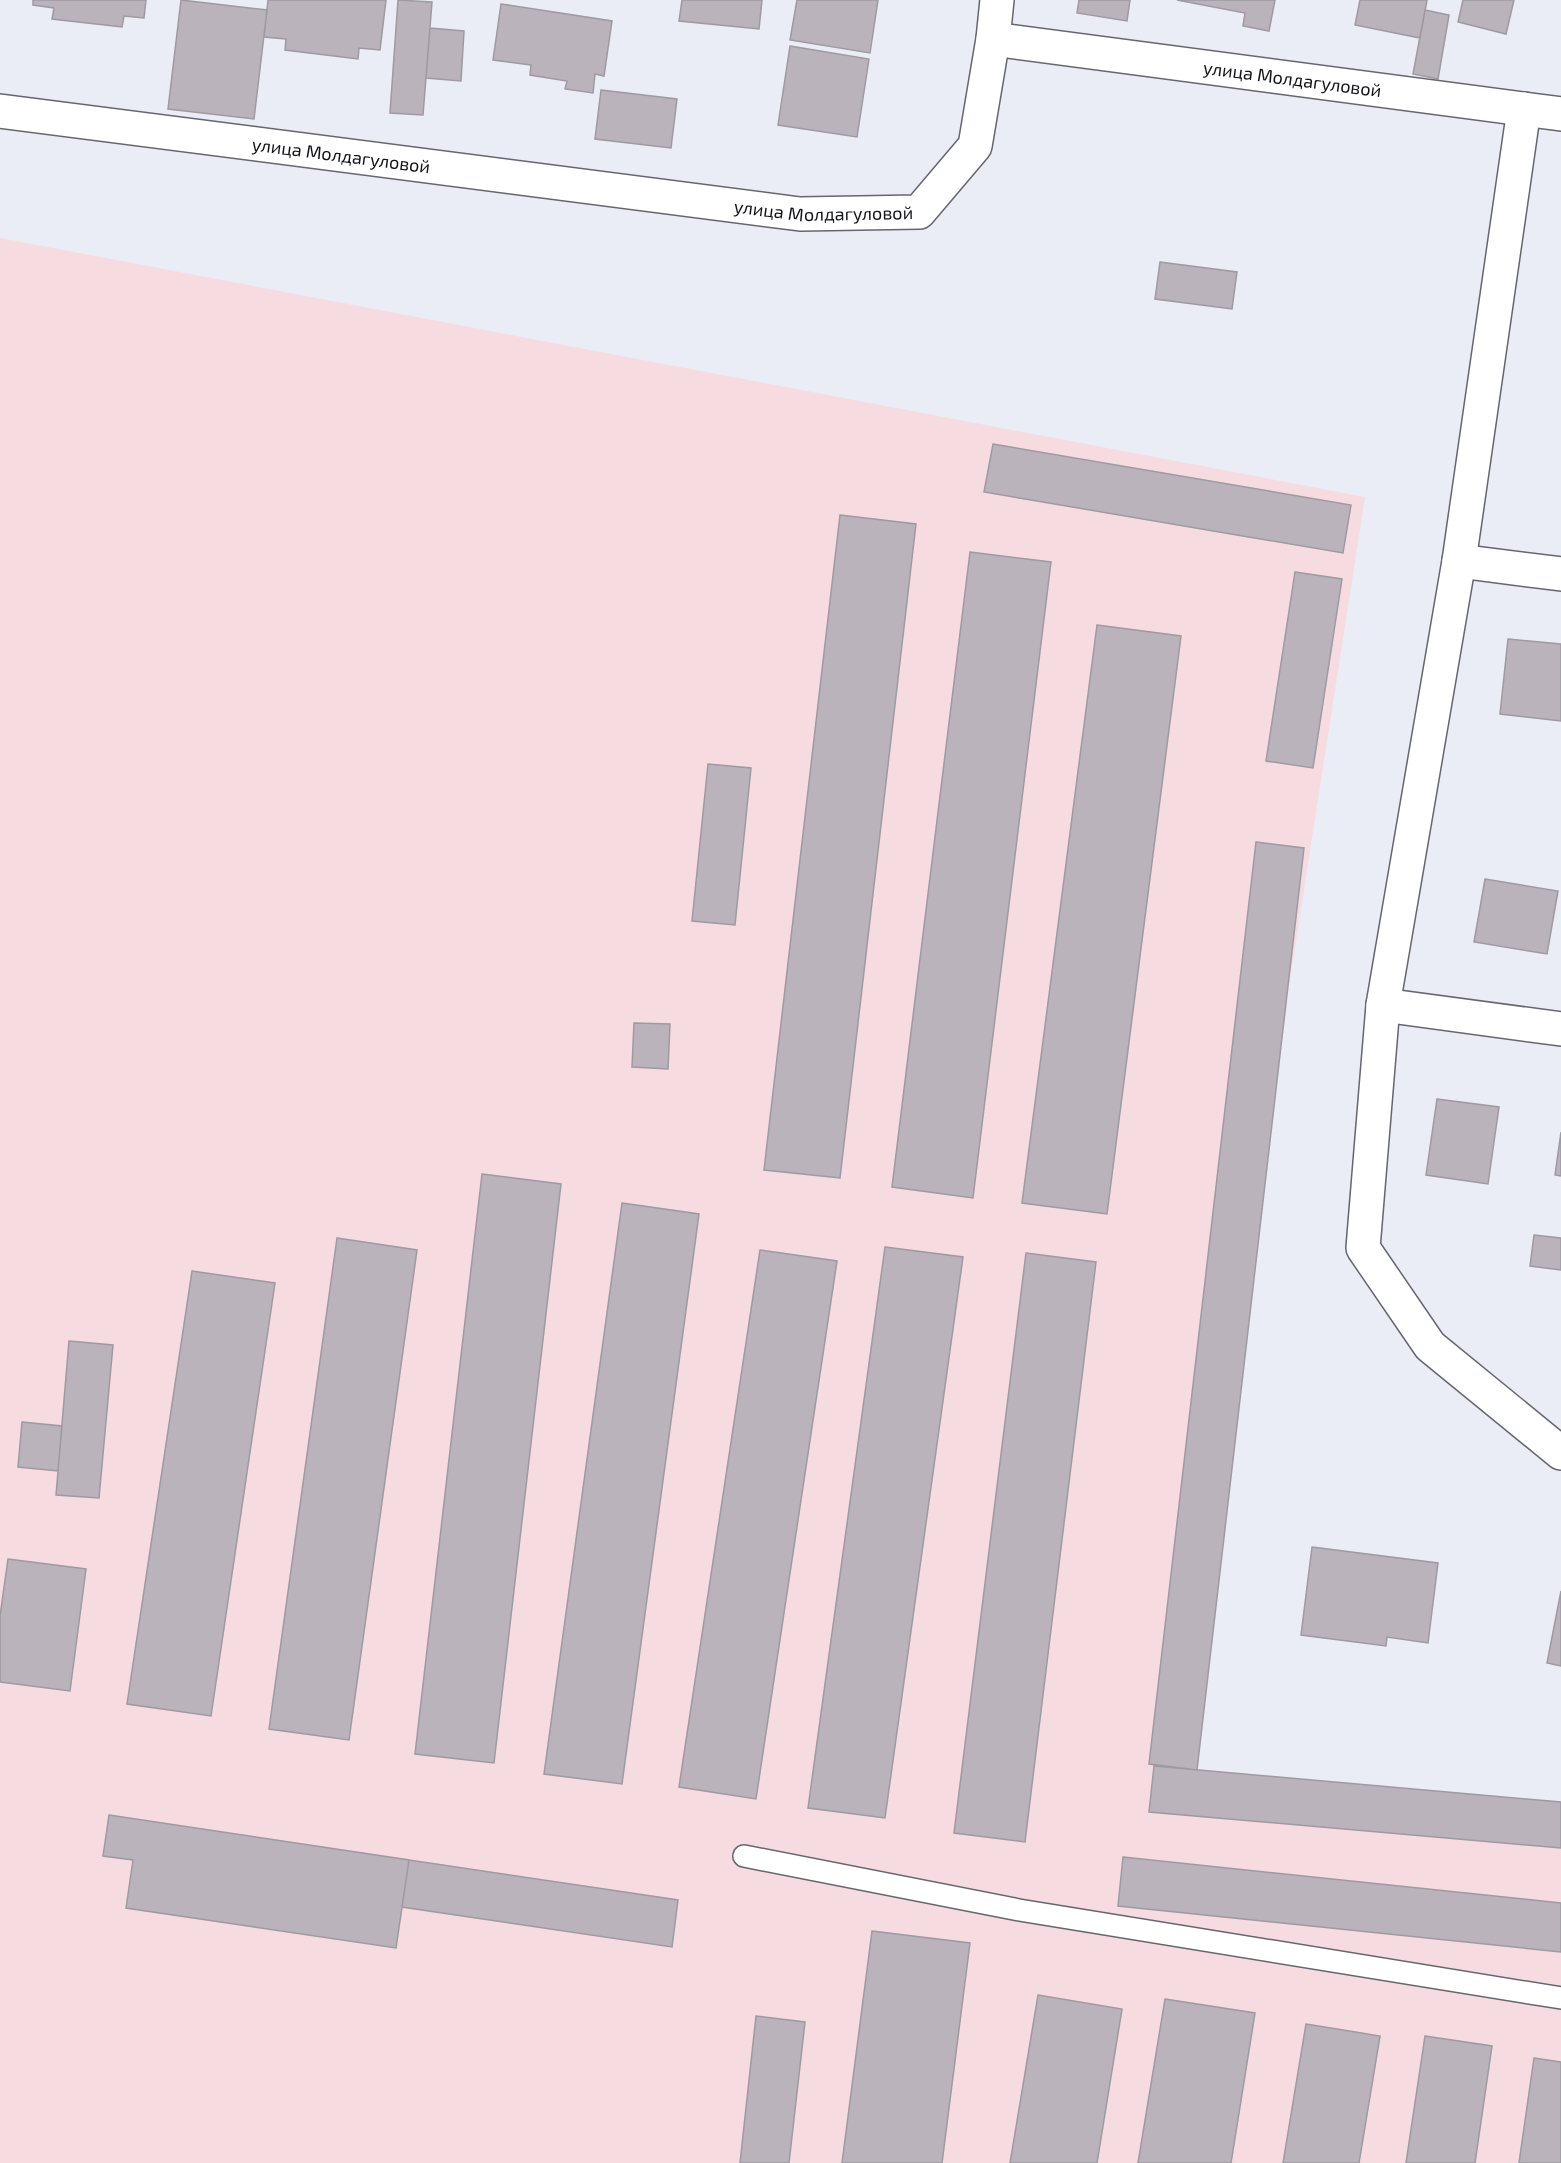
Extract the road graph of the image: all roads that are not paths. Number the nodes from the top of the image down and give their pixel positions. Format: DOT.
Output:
graph roads {
  1 [pos="997,0"];
  2 [pos="993,39"];
  3 [pos="1524,109"];
  4 [pos="0,111"];
  5 [pos="1561,114"];
  6 [pos="1459,561"];
  7 [pos="1561,574"];
  8 [pos="1383,1005"];
  9 [pos="1561,1029"];
  10 [pos="1561,1453"];
  11 [pos="744,1856"];
  12 [pos="1561,1998"];
  1 -- 2 [label="street"];
  2 -- 3 [label="street, улица Молдагуловой"];
  2 -- 4 [label="street, улица Молдагуловой"];
  3 -- 5 [label="street, улица Молдагуловой"];
  3 -- 6 [label="street"];
  6 -- 7 [label="street"];
  6 -- 8 [label="street"];
  8 -- 9 [label="street"];
  8 -- 10 [label="street"];
  11 -- 12 [label="lane"];
}
